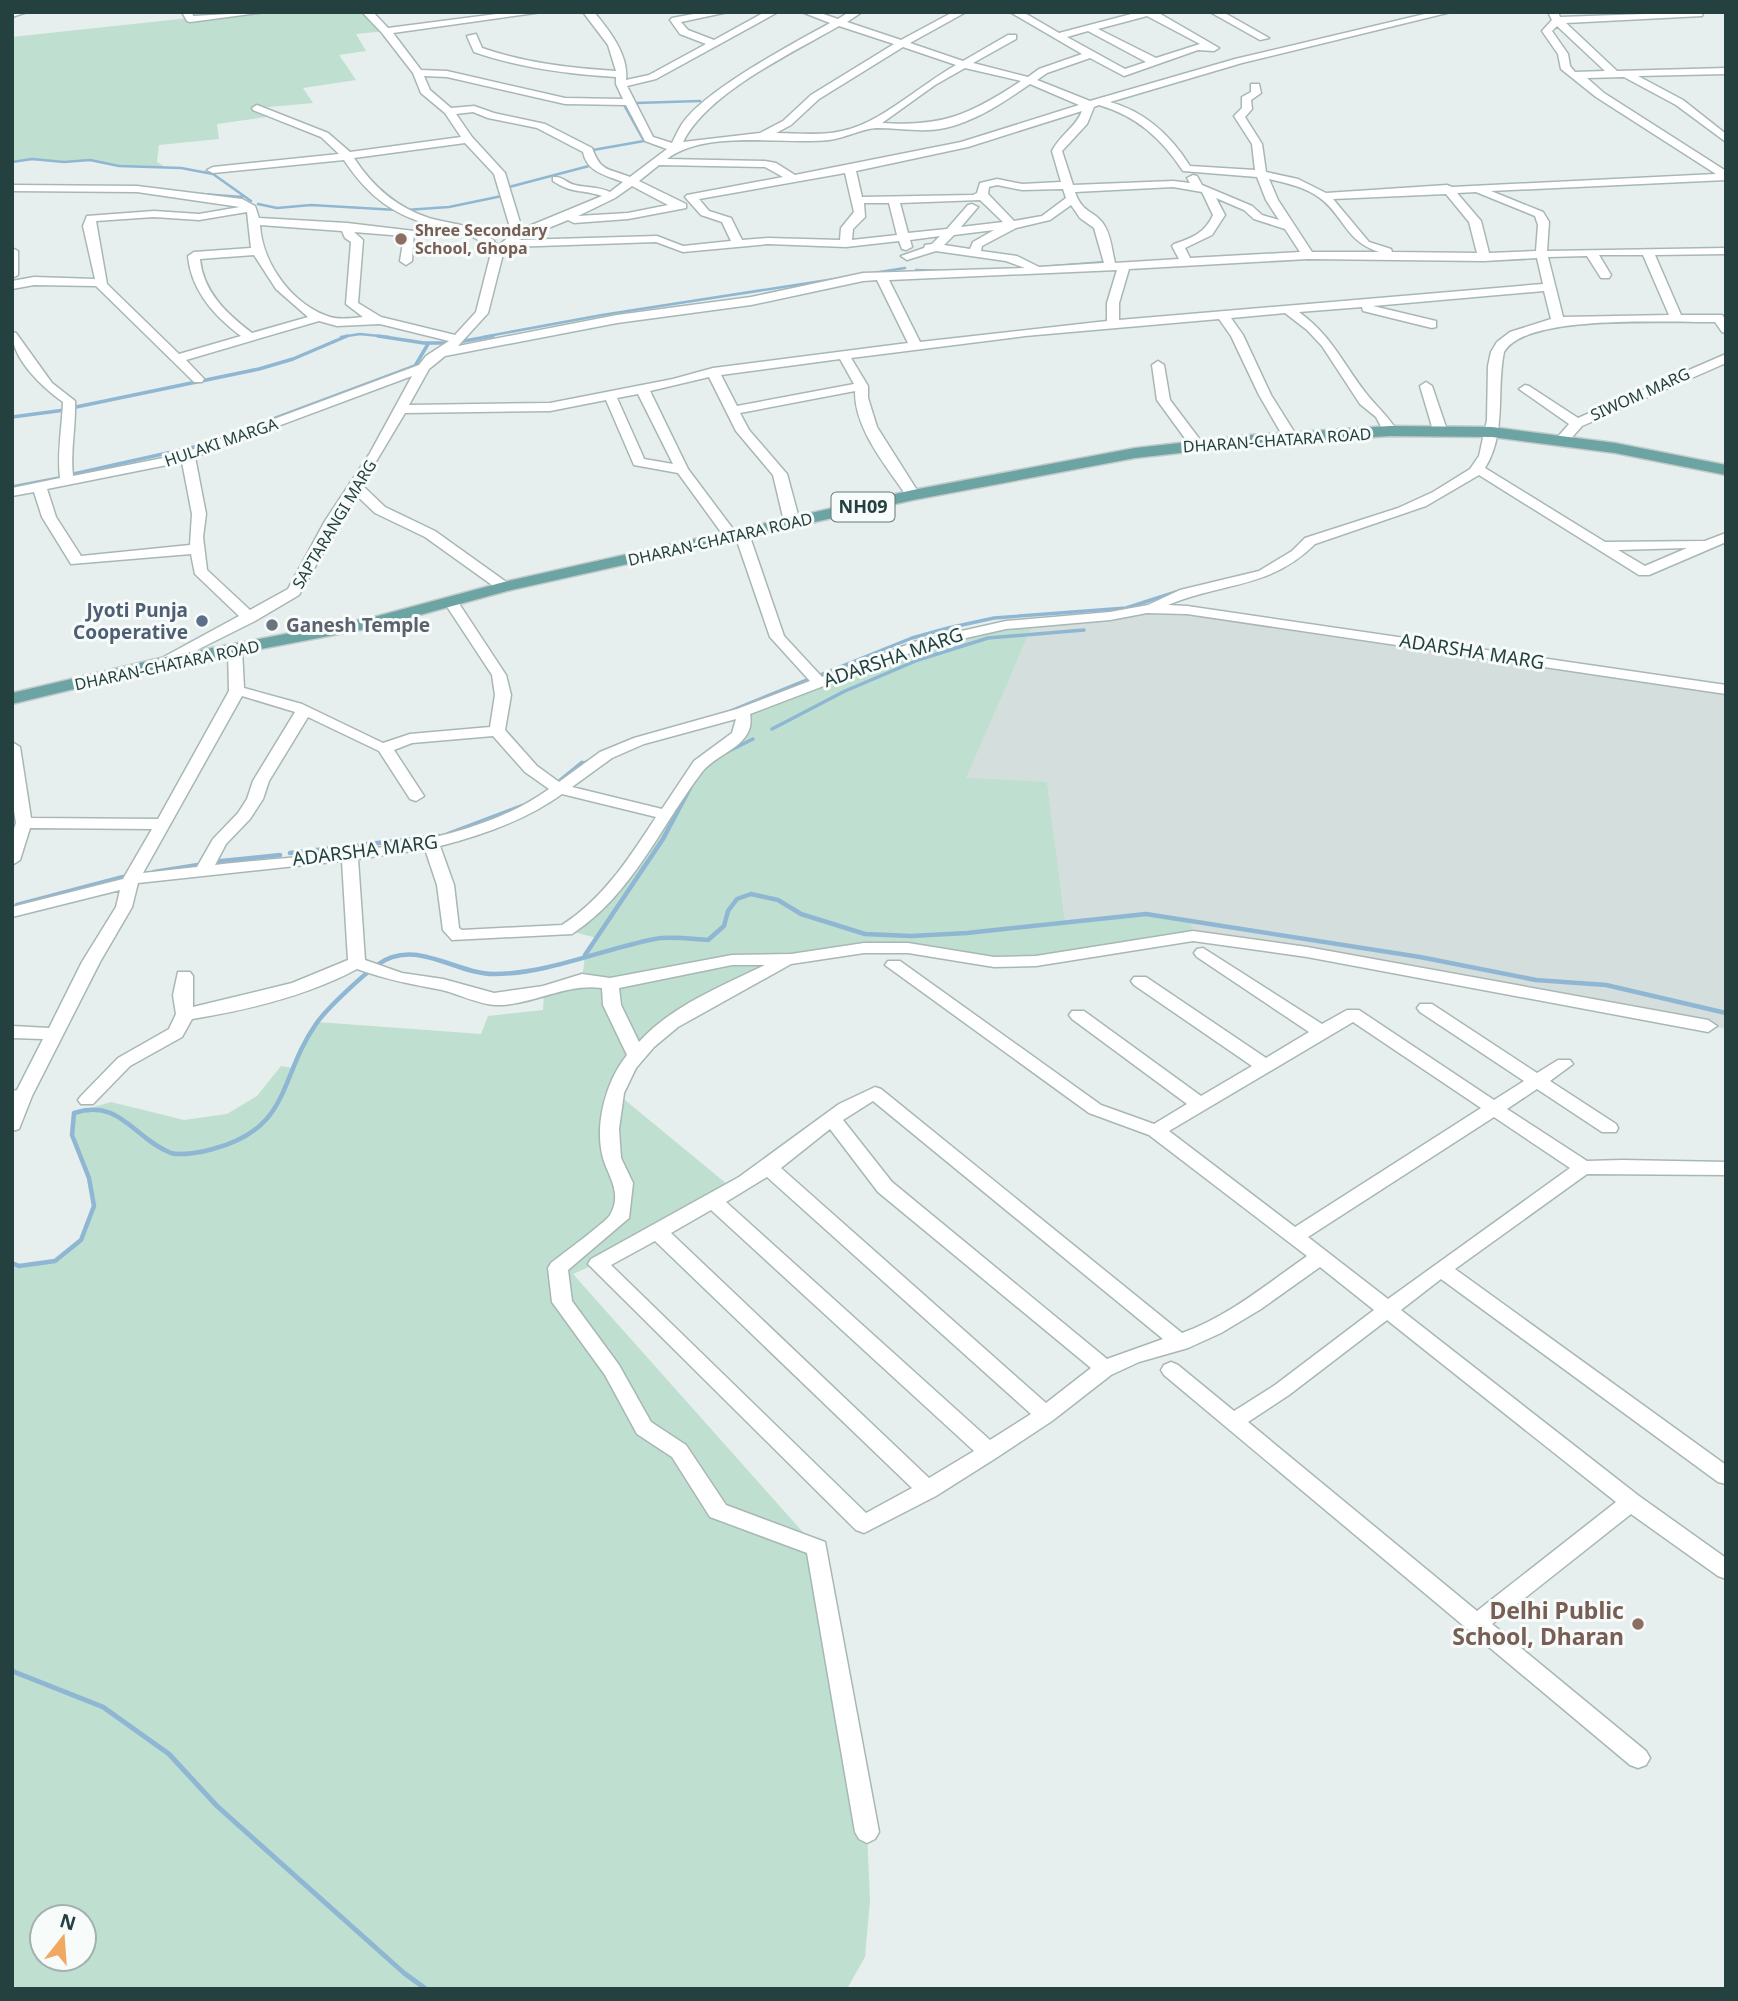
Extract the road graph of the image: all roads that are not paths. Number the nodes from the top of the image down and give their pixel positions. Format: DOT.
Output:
graph roads {
  1 [pos="22,12"];
  2 [pos="261,12"];
  3 [pos="367,12"];
  4 [pos="537,12"];
  5 [pos="588,12"];
  6 [pos="723,12"];
  7 [pos="774,12"];
  8 [pos="807,12"];
  9 [pos="857,12"];
  10 [pos="961,12"];
  11 [pos="1015,12"];
  12 [pos="1215,12"];
  13 [pos="1446,12"];
  14 [pos="1698,12"];
  15 [pos="1149,13"];
  16 [pos="12,14"];
  17 [pos="188,16"];
  18 [pos="1555,16"];
  19 [pos="835,23"];
  20 [pos="1091,29"];
  21 [pos="386,31"];
  22 [pos="472,36"];
  23 [pos="1058,36"];
  24 [pos="1012,37"];
  25 [pos="1264,38"];
  26 [pos="715,44"];
  27 [pos="901,44"];
  28 [pos="1126,46"];
  29 [pos="1214,48"];
  30 [pos="1092,55"];
  31 [pos="1153,61"];
  32 [pos="1239,61"];
  33 [pos="963,64"];
  34 [pos="1726,71"];
  35 [pos="418,73"];
  36 [pos="1615,74"];
  37 [pos="1628,74"];
  38 [pos="1573,75"];
  39 [pos="621,79"];
  40 [pos="1028,80"];
  41 [pos="1255,86"];
  42 [pos="630,102"];
  43 [pos="1094,104"];
  44 [pos="257,108"];
  45 [pos="449,111"];
  46 [pos="872,125"];
  47 [pos="944,125"];
  48 [pos="762,136"];
  49 [pos="989,138"];
  50 [pos="468,139"];
  51 [pos="1726,139"];
  52 [pos="675,148"];
  53 [pos="348,156"];
  54 [pos="655,162"];
  55 [pos="850,169"];
  56 [pos="1187,169"];
  57 [pos="213,170"];
  58 [pos="1261,174"];
  59 [pos="1725,176"];
  60 [pos="557,178"];
  61 [pos="792,178"];
  62 [pos="631,181"];
  63 [pos="1474,187"];
  64 [pos="1447,188"];
  65 [pos="14,191"];
  66 [pos="1070,191"];
  67 [pos="1205,192"];
  68 [pos="982,195"];
  69 [pos="611,196"];
  70 [pos="1324,196"];
  71 [pos="228,198"];
  72 [pos="892,198"];
  73 [pos="955,199"];
  74 [pos="857,200"];
  75 [pos="1231,200"];
  76 [pos="1272,200"];
  77 [pos="680,206"];
  78 [pos="696,206"];
  79 [pos="972,207"];
  80 [pos="251,208"];
  81 [pos="218,215"];
  82 [pos="1084,216"];
  83 [pos="1046,218"];
  84 [pos="256,220"];
  85 [pos="556,220"];
  86 [pos="1011,222"];
  87 [pos="347,226"];
  88 [pos="441,226"];
  89 [pos="1291,227"];
  90 [pos="410,233"];
  91 [pos="951,233"];
  92 [pos="902,238"];
  93 [pos="514,239"];
  94 [pos="738,243"];
  95 [pos="846,244"];
  96 [pos="935,248"];
  97 [pos="12,251"];
  98 [pos="257,251"];
  99 [pos="1726,251"];
  100 [pos="1591,252"];
  101 [pos="1648,252"];
  102 [pos="497,253"];
  103 [pos="975,253"];
  104 [pos="1544,254"];
  105 [pos="1308,256"];
  106 [pos="1392,256"];
  107 [pos="907,257"];
  108 [pos="1484,257"];
  109 [pos="406,261"];
  110 [pos="1186,261"];
  111 [pos="1110,265"];
  112 [pos="1124,265"];
  113 [pos="1034,269"];
  114 [pos="913,274"];
  115 [pos="12,275"];
  116 [pos="881,275"];
  117 [pos="1605,275"];
  118 [pos="99,283"];
  119 [pos="12,285"];
  120 [pos="1551,287"];
  121 [pos="1350,303"];
  122 [pos="1287,309"];
  123 [pos="1222,315"];
  124 [pos="320,317"];
  125 [pos="377,320"];
  126 [pos="1677,320"];
  127 [pos="1558,321"];
  128 [pos="1432,324"];
  129 [pos="1113,325"];
  130 [pos="1726,329"];
  131 [pos="12,335"];
  132 [pos="249,337"];
  133 [pos="452,345"];
  134 [pos="916,346"];
  135 [pos="844,356"];
  136 [pos="1726,358"];
  137 [pos="177,359"];
  138 [pos="1158,365"];
  139 [pos="423,368"];
  140 [pos="713,372"];
  141 [pos="198,379"];
  142 [pos="862,386"];
  143 [pos="1426,386"];
  144 [pos="642,388"];
  145 [pos="1525,389"];
  146 [pos="610,395"];
  147 [pos="402,408"];
  148 [pos="731,411"];
  149 [pos="1577,423"];
  150 [pos="1440,430"];
  151 [pos="1390,431"];
  152 [pos="1492,432"];
  153 [pos="1292,438"];
  154 [pos="1562,440"];
  155 [pos="1197,445"];
  156 [pos="188,456"];
  157 [pos="1478,469"];
  158 [pos="682,470"];
  159 [pos="1726,470"];
  160 [pos="67,481"];
  161 [pos="355,485"];
  162 [pos="40,487"];
  163 [pos="12,492"];
  164 [pos="913,495"];
  165 [pos="793,522"];
  166 [pos="737,535"];
  167 [pos="1726,537"];
  168 [pos="1708,545"];
  169 [pos="1603,546"];
  170 [pos="197,550"];
  171 [pos="504,587"];
  172 [pos="451,602"];
  173 [pos="1147,609"];
  174 [pos="250,618"];
  175 [pos="235,649"];
  176 [pos="165,663"];
  177 [pos="819,682"];
  178 [pos="1726,690"];
  179 [pos="236,691"];
  180 [pos="12,699"];
  181 [pos="303,712"];
  182 [pos="742,712"];
  183 [pos="497,732"];
  184 [pos="12,747"];
  185 [pos="386,748"];
  186 [pos="559,789"];
  187 [pos="416,796"];
  188 [pos="666,815"];
  189 [pos="24,823"];
  190 [pos="161,824"];
  191 [pos="431,843"];
  192 [pos="350,855"];
  193 [pos="12,860"];
  194 [pos="203,871"];
  195 [pos="131,881"];
  196 [pos="12,910"];
  197 [pos="1203,953"];
  198 [pos="790,959"];
  199 [pos="894,965"];
  200 [pos="368,967"];
  201 [pos="184,976"];
  202 [pos="1140,981"];
  203 [pos="610,984"];
  204 [pos="1426,1008"];
  205 [pos="185,1014"];
  206 [pos="1078,1015"];
  207 [pos="1708,1026"];
  208 [pos="1320,1031"];
  209 [pos="12,1032"];
  210 [pos="53,1034"];
  211 [pos="636,1055"];
  212 [pos="1564,1064"];
  213 [pos="1265,1066"];
  214 [pos="1538,1082"];
  215 [pos="18,1096"];
  216 [pos="88,1100"];
  217 [pos="1199,1104"];
  218 [pos="1495,1110"];
  219 [pos="832,1119"];
  220 [pos="12,1125"];
  221 [pos="1609,1128"];
  222 [pos="1156,1131"];
  223 [pos="768,1167"];
  224 [pos="1583,1168"];
  225 [pos="1726,1169"];
  226 [pos="713,1201"];
  227 [pos="658,1232"];
  228 [pos="1295,1236"];
  229 [pos="1320,1257"];
  230 [pos="1441,1269"];
  231 [pos="1386,1311"];
  232 [pos="1181,1343"];
  233 [pos="1106,1369"];
  234 [pos="1171,1370"];
  235 [pos="1045,1415"];
  236 [pos="1232,1422"];
  237 [pos="989,1452"];
  238 [pos="1726,1476"];
  239 [pos="928,1490"];
  240 [pos="1631,1502"];
  241 [pos="1726,1570"];
  242 [pos="1476,1624"];
  243 [pos="1637,1758"];
  244 [pos="867,1832"];
  1 -- 16 [label="street"];
  2 -- 17 [label="street"];
  3 -- 21 [label="street"];
  4 -- 21 [label="street"];
  5 -- 39 [label="street"];
  6 -- 26 [label="street"];
  7 -- 26 [label="street"];
  8 -- 19 [label="street"];
  9 -- 19 [label="street"];
  10 -- 27 [label="street"];
  11 -- 23 [label="street"];
  12 -- 25 [label="street"];
  13 -- 32 [label="street"];
  14 -- 18 [label="street"];
  15 -- 20 [label="street"];
  15 -- 29 [label="street"];
  18 -- 36 [label="street"];
  18 -- 38 [label="street"];
  19 -- 27 [label="street"];
  19 -- 52 [label="street"];
  20 -- 23 [label="street"];
  20 -- 28 [label="street"];
  21 -- 35 [label="street"];
  22 -- 39 [label="street"];
  23 -- 30 [label="street"];
  24 -- 33 [label="street"];
  26 -- 39 [label="street"];
  27 -- 33 [label="street"];
  27 -- 48 [label="street"];
  28 -- 30 [label="street"];
  28 -- 31 [label="street"];
  29 -- 31 [label="street"];
  29 -- 32 [label="street"];
  30 -- 31 [label="street"];
  30 -- 40 [label="street"];
  32 -- 43 [label="street"];
  33 -- 40 [label="street"];
  33 -- 46 [label="street"];
  34 -- 37 [label="street"];
  35 -- 42 [label="street"];
  35 -- 45 [label="street"];
  36 -- 37 [label="street"];
  36 -- 38 [label="street"];
  37 -- 51 [label="street"];
  38 -- 59 [label="street"];
  39 -- 42 [label="street"];
  40 -- 43 [label="street"];
  40 -- 47 [label="street"];
  41 -- 58 [label="street"];
  42 -- 52 [label="street"];
  43 -- 49 [label="street"];
  43 -- 56 [label="street"];
  43 -- 66 [label="street"];
  44 -- 53 [label="street"];
  45 -- 50 [label="street"];
  45 -- 62 [label="street"];
  46 -- 47 [label="street"];
  46 -- 48 [label="street"];
  47 -- 49 [label="street"];
  48 -- 52 [label="street"];
  49 -- 55 [label="street"];
  50 -- 53 [label="street"];
  50 -- 93 [label="street"];
  52 -- 54 [label="street"];
  53 -- 57 [label="street"];
  53 -- 88 [label="street"];
  54 -- 61 [label="street"];
  54 -- 62 [label="street"];
  55 -- 61 [label="street"];
  55 -- 74 [label="street"];
  56 -- 58 [label="street"];
  56 -- 67 [label="street"];
  58 -- 70 [label="street"];
  58 -- 76 [label="street"];
  59 -- 63 [label="street"];
  60 -- 69 [label="street"];
  61 -- 78 [label="street"];
  62 -- 69 [label="street"];
  62 -- 77 [label="street"];
  63 -- 64 [label="street"];
  63 -- 104 [label="street"];
  64 -- 70 [label="street"];
  64 -- 108 [label="street"];
  65 -- 71 [label="street"];
  66 -- 67 [label="street"];
  66 -- 68 [label="street"];
  66 -- 82 [label="street"];
  66 -- 83 [label="street"];
  67 -- 75 [label="street"];
  67 -- 110 [label="street"];
  68 -- 73 [label="street"];
  68 -- 86 [label="street"];
  69 -- 85 [label="street"];
  70 -- 106 [label="street"];
  71 -- 80 [label="street"];
  71 -- 81 [label="street"];
  72 -- 73 [label="street"];
  72 -- 74 [label="street"];
  72 -- 92 [label="street"];
  73 -- 79 [label="street"];
  74 -- 95 [label="street"];
  75 -- 76 [label="street"];
  75 -- 89 [label="street"];
  76 -- 89 [label="street"];
  77 -- 78 [label="street"];
  77 -- 85 [label="street"];
  78 -- 94 [label="street"];
  79 -- 86 [label="street"];
  79 -- 91 [label="street"];
  80 -- 81 [label="street"];
  80 -- 84 [label="street"];
  81 -- 118 [label="street"];
  82 -- 83 [label="street"];
  82 -- 111 [label="street"];
  83 -- 86 [label="street"];
  84 -- 87 [label="street"];
  84 -- 98 [label="street"];
  85 -- 93 [label="street"];
  86 -- 91 [label="street"];
  86 -- 103 [label="street"];
  87 -- 90 [label="street"];
  87 -- 125 [label="street"];
  88 -- 90 [label="street"];
  88 -- 102 [label="street"];
  89 -- 105 [label="street"];
  90 -- 109 [label="street"];
  91 -- 92 [label="street"];
  91 -- 96 [label="street"];
  92 -- 95 [label="street"];
  92 -- 96 [label="street"];
  92 -- 107 [label="street"];
  93 -- 94 [label="street"];
  93 -- 102 [label="street"];
  94 -- 95 [label="street"];
  96 -- 103 [label="street"];
  96 -- 107 [label="street"];
  97 -- 115 [label="street"];
  98 -- 124 [label="street"];
  98 -- 132 [label="street"];
  99 -- 101 [label="street"];
  100 -- 101 [label="street"];
  100 -- 104 [label="street"];
  100 -- 117 [label="street"];
  101 -- 126 [label="street"];
  102 -- 133 [label="street, SAPTARANGI MARG"];
  103 -- 113 [label="street"];
  104 -- 108 [label="street"];
  104 -- 120 [label="street"];
  105 -- 106 [label="street"];
  105 -- 110 [label="street"];
  106 -- 108 [label="street"];
  107 -- 114 [label="street"];
  110 -- 112 [label="street"];
  111 -- 112 [label="street"];
  111 -- 113 [label="street"];
  112 -- 129 [label="street"];
  113 -- 114 [label="street"];
  114 -- 116 [label="street"];
  116 -- 133 [label="street"];
  116 -- 134 [label="street"];
  118 -- 119 [label="street"];
  118 -- 137 [label="street"];
  120 -- 121 [label="street"];
  120 -- 127 [label="street"];
  121 -- 122 [label="street"];
  121 -- 128 [label="street"];
  122 -- 123 [label="street"];
  122 -- 151 [label="street"];
  123 -- 129 [label="street"];
  123 -- 153 [label="street"];
  124 -- 125 [label="street"];
  124 -- 132 [label="street"];
  125 -- 133 [label="street"];
  126 -- 127 [label="street"];
  126 -- 130 [label="street"];
  127 -- 152 [label="street"];
  129 -- 134 [label="street"];
  131 -- 160 [label="street"];
  132 -- 137 [label="street"];
  133 -- 139 [label="street, SAPTARANGI MARG"];
  134 -- 135 [label="street"];
  135 -- 140 [label="street"];
  135 -- 142 [label="street"];
  136 -- 149 [label="street, SIWOM MARG"];
  137 -- 141 [label="street"];
  138 -- 155 [label="street"];
  139 -- 147 [label="street, SAPTARANGI MARG"];
  139 -- 156 [label="street, HULAKI MARGA"];
  140 -- 144 [label="street"];
  140 -- 148 [label="street"];
  142 -- 148 [label="street"];
  142 -- 164 [label="street"];
  143 -- 150 [label="street"];
  144 -- 146 [label="street"];
  144 -- 158 [label="street"];
  145 -- 149 [label="street"];
  146 -- 147 [label="street"];
  146 -- 158 [label="street"];
  147 -- 161 [label="street, SAPTARANGI MARG"];
  148 -- 165 [label="street"];
  149 -- 154 [label="street, SIWOM MARG"];
  150 -- 151 [label="main road, DHARAN-CHATARA ROAD / NH09"];
  150 -- 152 [label="main road, DHARAN-CHATARA ROAD / NH09"];
  151 -- 153 [label="main road, DHARAN-CHATARA ROAD / NH09"];
  152 -- 154 [label="main road, DHARAN-CHATARA ROAD / NH09"];
  152 -- 157 [label="street"];
  153 -- 155 [label="main road, DHARAN-CHATARA ROAD / NH09"];
  154 -- 159 [label="main road, DHARAN-CHATARA ROAD / NH09"];
  155 -- 164 [label="main road, DHARAN-CHATARA ROAD / NH09"];
  156 -- 160 [label="street, HULAKI MARGA"];
  156 -- 170 [label="street"];
  157 -- 169 [label="street"];
  157 -- 173 [label="street"];
  158 -- 166 [label="street"];
  160 -- 162 [label="street, HULAKI MARGA"];
  161 -- 171 [label="street"];
  161 -- 174 [label="street, SAPTARANGI MARG"];
  162 -- 163 [label="street, HULAKI MARGA"];
  162 -- 170 [label="street"];
  164 -- 165 [label="main road, DHARAN-CHATARA ROAD / NH09"];
  165 -- 166 [label="main road, DHARAN-CHATARA ROAD / NH09"];
  166 -- 171 [label="main road, DHARAN-CHATARA ROAD / NH09"];
  166 -- 177 [label="street"];
  167 -- 168 [label="street"];
  168 -- 169 [label="street"];
  168 -- 169 [label="street"];
  170 -- 174 [label="street"];
  171 -- 172 [label="main road, DHARAN-CHATARA ROAD / NH09"];
  172 -- 175 [label="main road, DHARAN-CHATARA ROAD / NH09"];
  172 -- 183 [label="street"];
  173 -- 177 [label="street, ADARSHA MARG"];
  173 -- 178 [label="street, ADARSHA MARG"];
  174 -- 176 [label="street, SAPTARANGI MARG"];
  175 -- 176 [label="main road, DHARAN-CHATARA ROAD / NH09"];
  175 -- 179 [label="street"];
  176 -- 180 [label="main road, DHARAN-CHATARA ROAD / NH09"];
  177 -- 182 [label="street, ADARSHA MARG"];
  179 -- 181 [label="street"];
  179 -- 190 [label="street"];
  181 -- 185 [label="street"];
  181 -- 194 [label="street"];
  182 -- 186 [label="street, ADARSHA MARG"];
  182 -- 188 [label="street"];
  183 -- 185 [label="street"];
  183 -- 186 [label="street"];
  184 -- 189 [label="street"];
  185 -- 187 [label="street"];
  186 -- 188 [label="street"];
  186 -- 191 [label="street, ADARSHA MARG"];
  188 -- 191 [label="street"];
  189 -- 190 [label="street"];
  189 -- 193 [label="street"];
  190 -- 195 [label="street"];
  191 -- 192 [label="street, ADARSHA MARG"];
  192 -- 194 [label="street, ADARSHA MARG"];
  192 -- 200 [label="street"];
  194 -- 195 [label="street, ADARSHA MARG"];
  195 -- 196 [label="street, ADARSHA MARG"];
  195 -- 210 [label="street"];
  197 -- 208 [label="street"];
  198 -- 203 [label="street"];
  198 -- 207 [label="street"];
  198 -- 211 [label="street"];
  199 -- 222 [label="street"];
  200 -- 203 [label="street"];
  200 -- 205 [label="street"];
  201 -- 205 [label="street"];
  202 -- 213 [label="street"];
  203 -- 211 [label="street"];
  204 -- 214 [label="street"];
  205 -- 216 [label="street"];
  206 -- 217 [label="street"];
  208 -- 213 [label="street"];
  208 -- 218 [label="street"];
  209 -- 210 [label="street"];
  210 -- 215 [label="street"];
  211 -- 244 [label="street"];
  212 -- 214 [label="street"];
  213 -- 217 [label="street"];
  214 -- 218 [label="street"];
  214 -- 221 [label="street"];
  215 -- 220 [label="street"];
  217 -- 222 [label="street"];
  218 -- 224 [label="street"];
  218 -- 228 [label="street"];
  219 -- 223 [label="street"];
  219 -- 232 [label="street"];
  219 -- 233 [label="street"];
  222 -- 228 [label="street"];
  223 -- 226 [label="street"];
  223 -- 235 [label="street"];
  224 -- 225 [label="street"];
  224 -- 230 [label="street"];
  226 -- 227 [label="street"];
  226 -- 237 [label="street"];
  227 -- 239 [label="street"];
  227 -- 239 [label="street"];
  228 -- 229 [label="street"];
  229 -- 231 [label="street"];
  229 -- 232 [label="street"];
  230 -- 231 [label="street"];
  230 -- 238 [label="street"];
  231 -- 236 [label="street"];
  231 -- 240 [label="street"];
  232 -- 233 [label="street"];
  233 -- 235 [label="street"];
  234 -- 236 [label="street"];
  235 -- 237 [label="street"];
  236 -- 242 [label="street"];
  237 -- 239 [label="street"];
  240 -- 241 [label="street"];
  240 -- 242 [label="street"];
  242 -- 243 [label="street"];
}
